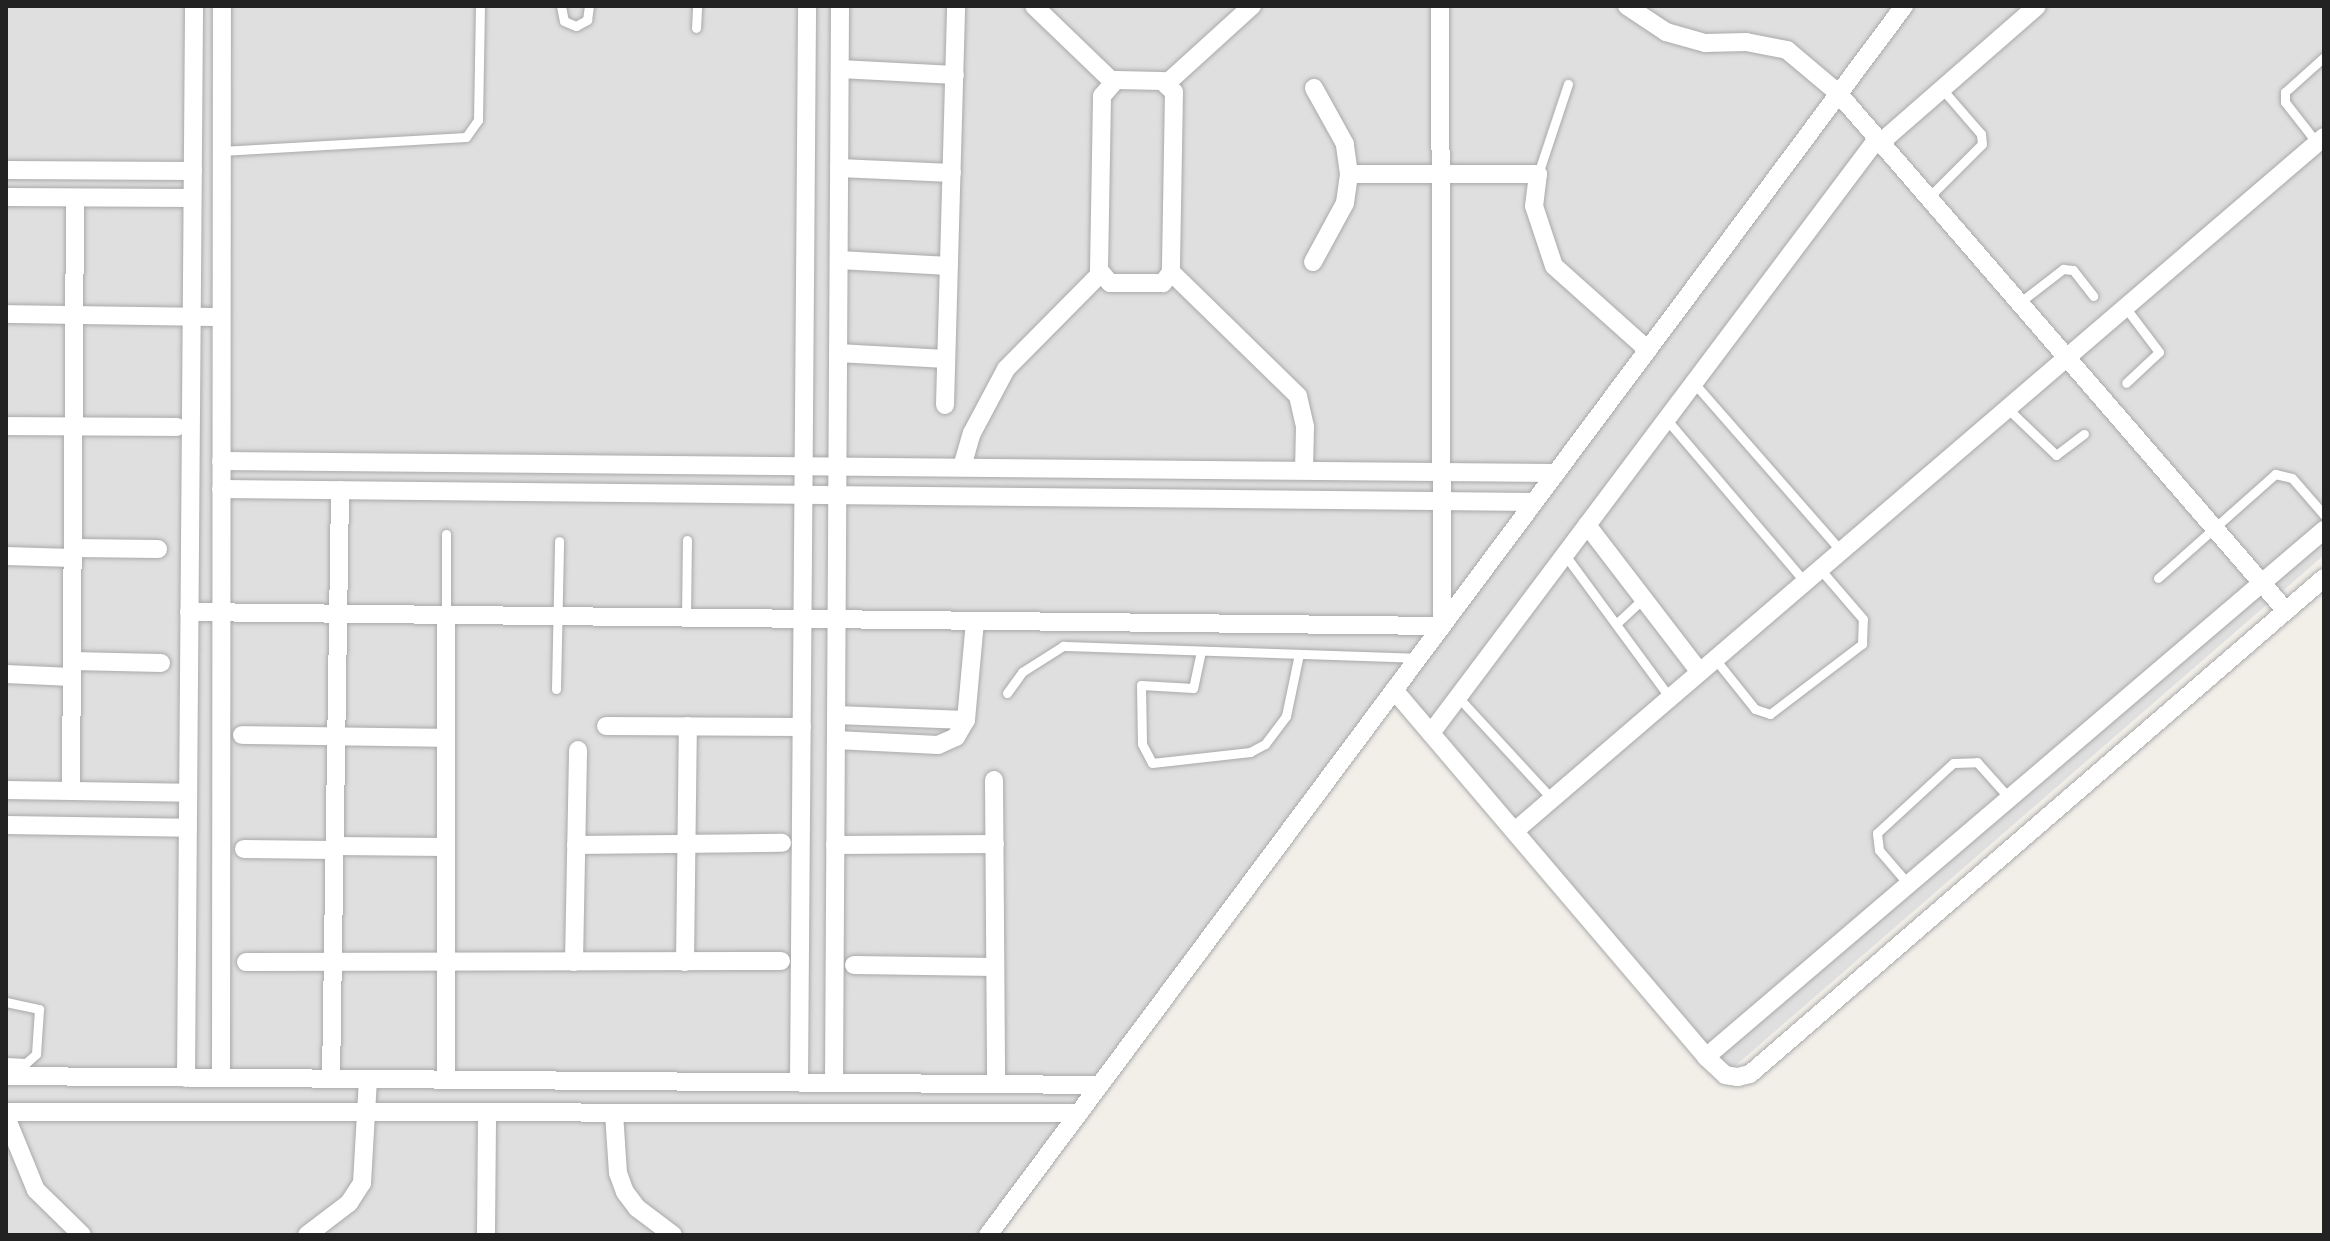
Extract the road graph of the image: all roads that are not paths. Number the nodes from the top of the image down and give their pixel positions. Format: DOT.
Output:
graph roads {
  1 [pos="194,6"];
  2 [pos="222,6"];
  3 [pos="480,6"];
  4 [pos="561,6"];
  5 [pos="589,6"];
  6 [pos="697,6"];
  7 [pos="807,6"];
  8 [pos="840,6"];
  9 [pos="956,6"];
  10 [pos="1034,6"];
  11 [pos="1252,6"];
  12 [pos="1440,6"];
  13 [pos="1627,6"];
  14 [pos="1904,6"];
  15 [pos="2037,6"];
  16 [pos="696,28"];
  17 [pos="2324,57"];
  18 [pos="840,69"];
  19 [pos="955,75"];
  20 [pos="1112,81"];
  21 [pos="1167,83"];
  22 [pos="1568,84"];
  23 [pos="1314,88"];
  24 [pos="1942,89"];
  25 [pos="1838,93"];
  26 [pos="839,118"];
  27 [pos="807,119"];
  28 [pos="2321,140"];
  29 [pos="1879,141"];
  30 [pos="221,151"];
  31 [pos="839,168"];
  32 [pos="6,170"];
  33 [pos="193,171"];
  34 [pos="952,173"];
  35 [pos="1349,174"];
  36 [pos="1440,174"];
  37 [pos="1538,174"];
  38 [pos="6,197"];
  39 [pos="75,198"];
  40 [pos="192,198"];
  41 [pos="1928,198"];
  42 [pos="839,260"];
  43 [pos="1313,262"];
  44 [pos="949,266"];
  45 [pos="1171,272"];
  46 [pos="1100,274"];
  47 [pos="2093,296"];
  48 [pos="2019,303"];
  49 [pos="2125,307"];
  50 [pos="6,314"];
  51 [pos="74,315"];
  52 [pos="191,316"];
  53 [pos="221,317"];
  54 [pos="1648,350"];
  55 [pos="838,353"];
  56 [pos="2067,358"];
  57 [pos="946,359"];
  58 [pos="1694,383"];
  59 [pos="2126,383"];
  60 [pos="945,405"];
  61 [pos="2007,408"];
  62 [pos="1667,420"];
  63 [pos="6,426"];
  64 [pos="73,426"];
  65 [pos="177,427"];
  66 [pos="2084,434"];
  67 [pos="221,461"];
  68 [pos="804,466"];
  69 [pos="837,466"];
  70 [pos="962,467"];
  71 [pos="1167,469"];
  72 [pos="1304,470"];
  73 [pos="1441,471"];
  74 [pos="1556,473"];
  75 [pos="221,489"];
  76 [pos="340,490"];
  77 [pos="803,494"];
  78 [pos="837,494"];
  79 [pos="1168,497"];
  80 [pos="1441,499"];
  81 [pos="1534,502"];
  82 [pos="2324,515"];
  83 [pos="1587,525"];
  84 [pos="2214,528"];
  85 [pos="2324,530"];
  86 [pos="446,534"];
  87 [pos="687,540"];
  88 [pos="559,541"];
  89 [pos="158,549"];
  90 [pos="1841,551"];
  91 [pos="73,553"];
  92 [pos="1565,555"];
  93 [pos="6,556"];
  94 [pos="1820,569"];
  95 [pos="2158,578"];
  96 [pos="2324,578"];
  97 [pos="1805,582"];
  98 [pos="2263,585"];
  99 [pos="1643,599"];
  100 [pos="2286,611"];
  101 [pos="189,612"];
  102 [pos="221,613"];
  103 [pos="338,614"];
  104 [pos="446,615"];
  105 [pos="557,616"];
  106 [pos="686,618"];
  107 [pos="802,619"];
  108 [pos="837,619"];
  109 [pos="975,621"];
  110 [pos="1616,624"];
  111 [pos="1442,626"];
  112 [pos="1201,651"];
  113 [pos="1299,654"];
  114 [pos="1418,658"];
  115 [pos="1715,659"];
  116 [pos="161,663"];
  117 [pos="72,669"];
  118 [pos="1700,672"];
  119 [pos="6,674"];
  120 [pos="556,689"];
  121 [pos="1394,690"];
  122 [pos="1007,693"];
  123 [pos="1458,697"];
  124 [pos="1670,698"];
  125 [pos="836,715"];
  126 [pos="966,720"];
  127 [pos="606,726"];
  128 [pos="688,726"];
  129 [pos="802,727"];
  130 [pos="1431,733"];
  131 [pos="242,735"];
  132 [pos="336,736"];
  133 [pos="446,738"];
  134 [pos="836,740"];
  135 [pos="578,750"];
  136 [pos="994,780"];
  137 [pos="6,790"];
  138 [pos="71,791"];
  139 [pos="188,793"];
  140 [pos="1552,799"];
  141 [pos="2011,800"];
  142 [pos="6,825"];
  143 [pos="188,828"];
  144 [pos="1516,830"];
  145 [pos="782,843"];
  146 [pos="687,844"];
  147 [pos="995,844"];
  148 [pos="576,845"];
  149 [pos="835,845"];
  150 [pos="446,847"];
  151 [pos="334,848"];
  152 [pos="244,849"];
  153 [pos="1909,885"];
  154 [pos="781,961"];
  155 [pos="246,962"];
  156 [pos="332,962"];
  157 [pos="446,962"];
  158 [pos="574,962"];
  159 [pos="685,962"];
  160 [pos="854,965"];
  161 [pos="995,967"];
  162 [pos="186,974"];
  163 [pos="221,975"];
  164 [pos="6,1002"];
  165 [pos="1706,1057"];
  166 [pos="6,1062"];
  167 [pos="6,1076"];
  168 [pos="186,1078"];
  169 [pos="221,1078"];
  170 [pos="331,1079"];
  171 [pos="368,1079"];
  172 [pos="446,1080"];
  173 [pos="716,1082"];
  174 [pos="799,1082"];
  175 [pos="834,1083"];
  176 [pos="996,1084"];
  177 [pos="1100,1085"];
  178 [pos="367,1113"];
  179 [pos="487,1113"];
  180 [pos="614,1113"];
  181 [pos="715,1113"];
  182 [pos="1079,1113"];
  183 [pos="6,1115"];
  184 [pos="82,1235"];
  185 [pos="307,1235"];
  186 [pos="486,1235"];
  187 [pos="673,1235"];
  188 [pos="988,1235"];
  1 -- 33 [label="street"];
  2 -- 30 [label="street"];
  3 -- 30 [label="lane"];
  4 -- 5 [label="lane"];
  6 -- 16 [label="lane"];
  7 -- 27 [label="street"];
  8 -- 18 [label="street"];
  9 -- 19 [label="street"];
  10 -- 20 [label="street"];
  11 -- 21 [label="street"];
  12 -- 36 [label="street"];
  13 -- 25 [label="street"];
  14 -- 25 [label="street"];
  15 -- 24 [label="street"];
  17 -- 28 [label="lane"];
  18 -- 19 [label="street"];
  18 -- 26 [label="street"];
  19 -- 34 [label="street"];
  20 -- 21 [label="street"];
  20 -- 46 [label="street"];
  21 -- 45 [label="street"];
  22 -- 37 [label="lane"];
  23 -- 35 [label="street"];
  24 -- 29 [label="street"];
  24 -- 41 [label="lane"];
  25 -- 29 [label="street"];
  25 -- 54 [label="street"];
  26 -- 27 [label="street"];
  26 -- 31 [label="street"];
  27 -- 68 [label="street"];
  28 -- 49 [label="street"];
  29 -- 41 [label="street"];
  29 -- 58 [label="street"];
  30 -- 53 [label="street"];
  31 -- 34 [label="street"];
  31 -- 42 [label="street"];
  32 -- 33 [label="street"];
  33 -- 40 [label="street"];
  34 -- 44 [label="street"];
  35 -- 36 [label="street"];
  35 -- 43 [label="street"];
  36 -- 37 [label="street"];
  36 -- 73 [label="street"];
  37 -- 54 [label="street"];
  38 -- 39 [label="street"];
  39 -- 40 [label="street"];
  39 -- 51 [label="street"];
  40 -- 52 [label="street"];
  41 -- 48 [label="street"];
  42 -- 44 [label="street"];
  42 -- 55 [label="street"];
  44 -- 57 [label="street"];
  45 -- 46 [label="street"];
  45 -- 72 [label="street"];
  46 -- 70 [label="street"];
  47 -- 48 [label="lane"];
  48 -- 56 [label="street"];
  49 -- 56 [label="street"];
  49 -- 59 [label="lane"];
  50 -- 51 [label="street"];
  51 -- 52 [label="street"];
  51 -- 64 [label="street"];
  52 -- 53 [label="street"];
  52 -- 101 [label="street"];
  53 -- 67 [label="street"];
  54 -- 74 [label="street"];
  55 -- 57 [label="street"];
  55 -- 69 [label="street"];
  56 -- 61 [label="street"];
  56 -- 84 [label="street"];
  57 -- 60 [label="street"];
  58 -- 62 [label="street"];
  58 -- 90 [label="lane"];
  61 -- 66 [label="lane"];
  61 -- 90 [label="street"];
  62 -- 83 [label="street"];
  62 -- 97 [label="lane"];
  63 -- 64 [label="street"];
  64 -- 65 [label="street"];
  64 -- 91 [label="street"];
  67 -- 68 [label="street"];
  67 -- 75 [label="street"];
  68 -- 69 [label="street"];
  68 -- 77 [label="street"];
  69 -- 70 [label="street"];
  69 -- 78 [label="street"];
  70 -- 71 [label="street"];
  71 -- 72 [label="street"];
  71 -- 79 [label="street"];
  72 -- 73 [label="street"];
  73 -- 74 [label="street"];
  73 -- 80 [label="street"];
  74 -- 81 [label="street"];
  75 -- 76 [label="street"];
  75 -- 102 [label="street"];
  76 -- 77 [label="street"];
  76 -- 103 [label="street"];
  77 -- 78 [label="street"];
  77 -- 107 [label="street"];
  78 -- 79 [label="street"];
  78 -- 108 [label="street"];
  79 -- 80 [label="street"];
  80 -- 81 [label="street"];
  80 -- 111 [label="street"];
  81 -- 111 [label="street"];
  82 -- 84 [label="lane"];
  83 -- 92 [label="street"];
  83 -- 99 [label="street"];
  84 -- 95 [label="lane"];
  84 -- 98 [label="street"];
  85 -- 98 [label="street"];
  86 -- 104 [label="lane"];
  87 -- 106 [label="lane"];
  88 -- 105 [label="lane"];
  89 -- 91 [label="street"];
  90 -- 94 [label="street"];
  91 -- 93 [label="street"];
  91 -- 117 [label="street"];
  92 -- 110 [label="lane"];
  92 -- 123 [label="street"];
  94 -- 97 [label="street"];
  94 -- 115 [label="lane"];
  96 -- 100 [label="street"];
  97 -- 115 [label="street"];
  98 -- 100 [label="street"];
  98 -- 141 [label="street"];
  99 -- 110 [label="lane"];
  99 -- 118 [label="street"];
  100 -- 165 [label="street"];
  101 -- 102 [label="street"];
  101 -- 139 [label="street"];
  102 -- 103 [label="street"];
  102 -- 163 [label="street"];
  103 -- 104 [label="street"];
  103 -- 132 [label="street"];
  104 -- 105 [label="street"];
  104 -- 133 [label="street"];
  105 -- 106 [label="street"];
  105 -- 120 [label="lane"];
  106 -- 107 [label="street"];
  107 -- 108 [label="street"];
  107 -- 129 [label="street"];
  108 -- 109 [label="street"];
  108 -- 125 [label="street"];
  109 -- 111 [label="street"];
  109 -- 126 [label="street"];
  110 -- 124 [label="lane"];
  111 -- 114 [label="street"];
  112 -- 113 [label="lane"];
  112 -- 113 [label="lane"];
  112 -- 122 [label="lane"];
  113 -- 114 [label="lane"];
  114 -- 121 [label="street"];
  115 -- 118 [label="street"];
  116 -- 117 [label="street"];
  117 -- 119 [label="street"];
  117 -- 138 [label="street"];
  118 -- 124 [label="street"];
  121 -- 130 [label="street"];
  121 -- 177 [label="street"];
  123 -- 130 [label="street"];
  123 -- 140 [label="lane"];
  124 -- 140 [label="street"];
  125 -- 126 [label="street"];
  125 -- 134 [label="street"];
  126 -- 134 [label="street"];
  127 -- 128 [label="street"];
  128 -- 129 [label="street"];
  128 -- 146 [label="street"];
  129 -- 174 [label="street"];
  130 -- 144 [label="street"];
  131 -- 132 [label="street"];
  132 -- 133 [label="street"];
  132 -- 151 [label="street"];
  133 -- 150 [label="street"];
  134 -- 149 [label="street"];
  135 -- 148 [label="street"];
  136 -- 147 [label="street"];
  137 -- 138 [label="street"];
  138 -- 139 [label="street"];
  139 -- 143 [label="street"];
  140 -- 144 [label="street"];
  141 -- 153 [label="street"];
  141 -- 153 [label="lane"];
  142 -- 143 [label="street"];
  143 -- 162 [label="street"];
  144 -- 165 [label="street"];
  145 -- 146 [label="street"];
  146 -- 148 [label="street"];
  146 -- 159 [label="street"];
  147 -- 149 [label="street"];
  147 -- 161 [label="street"];
  148 -- 158 [label="street"];
  149 -- 175 [label="street"];
  150 -- 151 [label="street"];
  150 -- 157 [label="street"];
  151 -- 152 [label="street"];
  151 -- 156 [label="street"];
  153 -- 165 [label="street"];
  154 -- 159 [label="street"];
  155 -- 156 [label="street"];
  156 -- 157 [label="street"];
  156 -- 170 [label="street"];
  157 -- 158 [label="street"];
  157 -- 172 [label="street"];
  158 -- 159 [label="street"];
  160 -- 161 [label="street"];
  161 -- 176 [label="street"];
  162 -- 163 [label="street"];
  162 -- 168 [label="street"];
  163 -- 169 [label="street"];
  164 -- 166 [label="lane"];
  167 -- 168 [label="street"];
  168 -- 169 [label="street"];
  169 -- 170 [label="street"];
  170 -- 171 [label="street"];
  171 -- 172 [label="street"];
  171 -- 178 [label="street"];
  172 -- 173 [label="street"];
  173 -- 174 [label="street"];
  173 -- 181 [label="street"];
  174 -- 175 [label="street"];
  175 -- 176 [label="street"];
  176 -- 177 [label="street"];
  177 -- 182 [label="street"];
  178 -- 179 [label="street"];
  178 -- 183 [label="street"];
  178 -- 185 [label="street"];
  179 -- 180 [label="street"];
  179 -- 186 [label="street"];
  180 -- 181 [label="street"];
  180 -- 187 [label="street"];
  181 -- 182 [label="street"];
  182 -- 188 [label="street"];
  183 -- 184 [label="street"];
}
